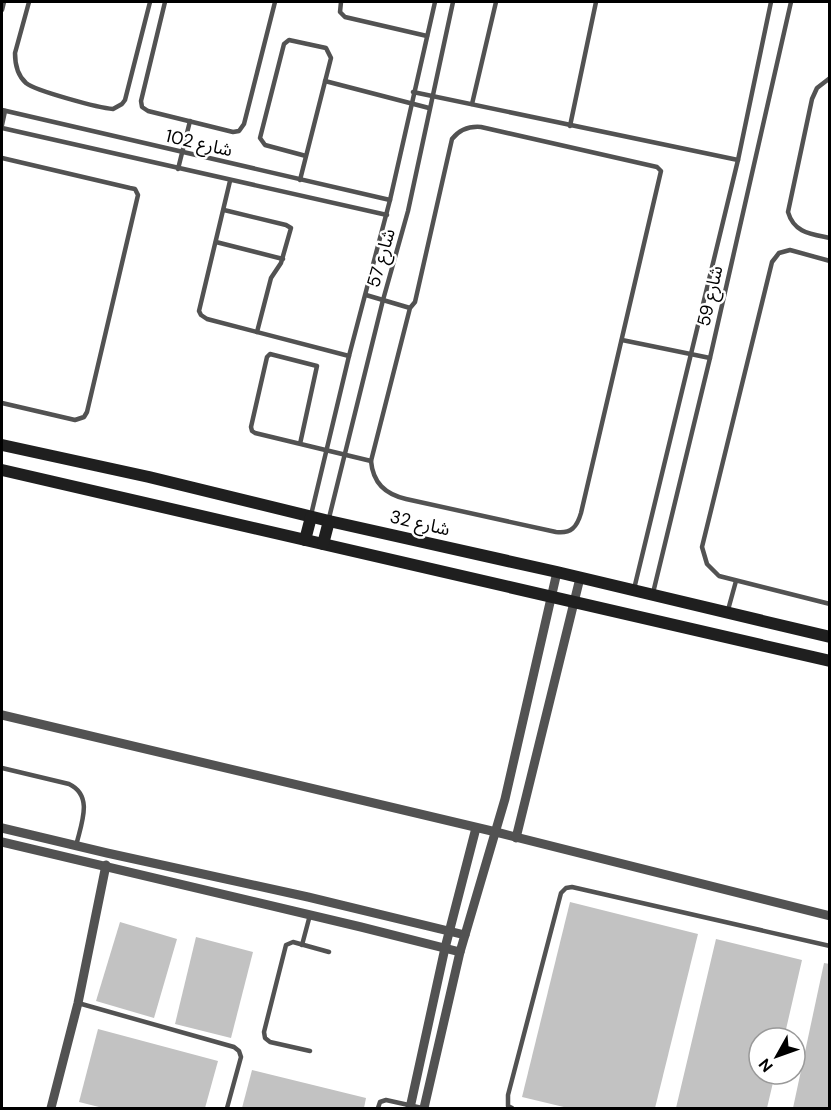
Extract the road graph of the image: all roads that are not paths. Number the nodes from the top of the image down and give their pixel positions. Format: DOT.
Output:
graph roads {
  1 [pos="4,2"];
  2 [pos="29,2"];
  3 [pos="150,2"];
  4 [pos="165,2"];
  5 [pos="275,2"];
  6 [pos="341,2"];
  7 [pos="435,2"];
  8 [pos="453,2"];
  9 [pos="496,2"];
  10 [pos="596,2"];
  11 [pos="771,2"];
  12 [pos="791,2"];
  13 [pos="2,10"];
  14 [pos="427,36"];
  15 [pos="830,78"];
  16 [pos="325,81"];
  17 [pos="413,92"];
  18 [pos="432,96"];
  19 [pos="411,103"];
  20 [pos="472,104"];
  21 [pos="429,108"];
  22 [pos="3,111"];
  23 [pos="190,121"];
  24 [pos="570,126"];
  25 [pos="2,127"];
  26 [pos="182,154"];
  27 [pos="306,156"];
  28 [pos="2,158"];
  29 [pos="738,160"];
  30 [pos="178,169"];
  31 [pos="300,180"];
  32 [pos="230,181"];
  33 [pos="390,200"];
  34 [pos="224,210"];
  35 [pos="387,215"];
  36 [pos="830,238"];
  37 [pos="216,242"];
  38 [pos="283,259"];
  39 [pos="830,261"];
  40 [pos="366,295"];
  41 [pos="383,300"];
  42 [pos="410,308"];
  43 [pos="257,333"];
  44 [pos="622,340"];
  45 [pos="690,354"];
  46 [pos="349,356"];
  47 [pos="710,358"];
  48 [pos="2,403"];
  49 [pos="300,444"];
  50 [pos="2,445"];
  51 [pos="328,450"];
  52 [pos="345,454"];
  53 [pos="371,461"];
  54 [pos="2,470"];
  55 [pos="311,517"];
  56 [pos="329,521"];
  57 [pos="305,540"];
  58 [pos="323,544"];
  59 [pos="557,572"];
  60 [pos="580,578"];
  61 [pos="736,581"];
  62 [pos="634,591"];
  63 [pos="551,596"];
  64 [pos="652,596"];
  65 [pos="574,602"];
  66 [pos="830,604"];
  67 [pos="728,613"];
  68 [pos="830,637"];
  69 [pos="830,661"];
  70 [pos="2,715"];
  71 [pos="2,768"];
  72 [pos="2,828"];
  73 [pos="476,828"];
  74 [pos="496,832"];
  75 [pos="516,838"];
  76 [pos="2,842"];
  77 [pos="76,846"];
  78 [pos="107,853"];
  79 [pos="105,868"];
  80 [pos="366,911"];
  81 [pos="310,915"];
  82 [pos="830,916"];
  83 [pos="362,927"];
  84 [pos="449,932"];
  85 [pos="465,935"];
  86 [pos="302,945"];
  87 [pos="830,946"];
  88 [pos="445,948"];
  89 [pos="330,952"];
  90 [pos="460,952"];
  91 [pos="78,1003"];
  92 [pos="310,1051"];
  93 [pos="410,1107"];
  94 [pos="51,1108"];
  95 [pos="227,1108"];
  96 [pos="378,1108"];
  97 [pos="423,1108"];
  98 [pos="512,1108"];
  1 -- 13 [label="lane"];
  2 -- 3 [label="lane"];
  4 -- 23 [label="lane"];
  5 -- 23 [label="lane"];
  6 -- 14 [label="lane"];
  7 -- 14 [label="lane, شارع 57"];
  8 -- 18 [label="lane, شارع 57"];
  9 -- 20 [label="lane"];
  10 -- 24 [label="lane"];
  11 -- 29 [label="lane, شارع 59"];
  12 -- 47 [label="lane, شارع 59"];
  14 -- 17 [label="lane, شارع 57"];
  15 -- 36 [label="lane"];
  16 -- 19 [label="lane"];
  16 -- 27 [label="lane"];
  16 -- 27 [label="lane"];
  17 -- 18 [label="lane"];
  17 -- 19 [label="lane, شارع 57"];
  18 -- 20 [label="lane"];
  18 -- 21 [label="lane, شارع 57"];
  19 -- 21 [label="lane"];
  19 -- 33 [label="lane, شارع 57"];
  20 -- 24 [label="lane"];
  21 -- 41 [label="lane, شارع 57"];
  22 -- 25 [label="lane"];
  22 -- 26 [label="lane, شارع 102"];
  23 -- 26 [label="lane"];
  24 -- 29 [label="lane"];
  25 -- 30 [label="lane, شارع 102"];
  26 -- 30 [label="lane"];
  26 -- 31 [label="lane, شارع 102"];
  27 -- 31 [label="lane"];
  28 -- 48 [label="lane"];
  29 -- 45 [label="lane, شارع 59"];
  30 -- 32 [label="lane, شارع 102"];
  31 -- 33 [label="lane, شارع 102"];
  32 -- 34 [label="lane"];
  32 -- 35 [label="lane, شارع 102"];
  33 -- 35 [label="lane, شارع 57"];
  34 -- 37 [label="lane"];
  34 -- 38 [label="lane"];
  35 -- 40 [label="lane, شارع 57"];
  37 -- 38 [label="lane"];
  37 -- 43 [label="lane"];
  38 -- 43 [label="lane"];
  39 -- 61 [label="lane"];
  40 -- 41 [label="lane"];
  40 -- 46 [label="lane, شارع 57"];
  41 -- 42 [label="lane"];
  41 -- 52 [label="lane, شارع 57"];
  42 -- 44 [label="lane"];
  42 -- 53 [label="lane"];
  43 -- 46 [label="lane"];
  44 -- 45 [label="lane"];
  44 -- 53 [label="lane"];
  45 -- 47 [label="lane"];
  45 -- 62 [label="lane, شارع 59"];
  46 -- 51 [label="lane, شارع 57"];
  47 -- 64 [label="lane, شارع 59"];
  49 -- 49 [label="lane"];
  49 -- 51 [label="lane"];
  50 -- 55 [label="main road, شارع 32"];
  51 -- 52 [label="lane"];
  51 -- 55 [label="lane, شارع 57"];
  52 -- 53 [label="lane"];
  52 -- 56 [label="lane, شارع 57"];
  54 -- 57 [label="main road"];
  55 -- 56 [label="main road, شارع 32"];
  55 -- 57 [label="main road"];
  56 -- 58 [label="main road"];
  56 -- 59 [label="main road, شارع 32"];
  57 -- 58 [label="main road"];
  58 -- 63 [label="main road"];
  59 -- 60 [label="main road, شارع 32"];
  59 -- 63 [label="street"];
  60 -- 62 [label="main road, شارع 32"];
  60 -- 65 [label="street"];
  61 -- 66 [label="lane"];
  61 -- 67 [label="lane"];
  62 -- 64 [label="main road, شارع 32"];
  63 -- 65 [label="main road"];
  63 -- 74 [label="street"];
  64 -- 67 [label="main road, شارع 32"];
  65 -- 69 [label="main road"];
  65 -- 75 [label="street"];
  67 -- 68 [label="main road, شارع 32"];
  70 -- 73 [label="street"];
  71 -- 77 [label="lane"];
  72 -- 77 [label="street"];
  73 -- 74 [label="street"];
  73 -- 84 [label="street"];
  74 -- 75 [label="street"];
  74 -- 85 [label="street"];
  75 -- 82 [label="street"];
  76 -- 79 [label="street"];
  77 -- 78 [label="street"];
  78 -- 79 [label="street"];
  78 -- 80 [label="street"];
  79 -- 81 [label="street"];
  79 -- 91 [label="street"];
  80 -- 83 [label="street"];
  80 -- 84 [label="street"];
  81 -- 83 [label="street"];
  81 -- 86 [label="lane"];
  83 -- 88 [label="street"];
  84 -- 85 [label="street"];
  84 -- 88 [label="street"];
  85 -- 90 [label="street"];
  86 -- 89 [label="lane"];
  86 -- 92 [label="lane"];
  87 -- 98 [label="lane"];
  88 -- 90 [label="street"];
  88 -- 93 [label="street"];
  90 -- 97 [label="street"];
  91 -- 94 [label="street"];
  91 -- 95 [label="lane"];
  93 -- 96 [label="lane"];
  93 -- 97 [label="lane"];
}
